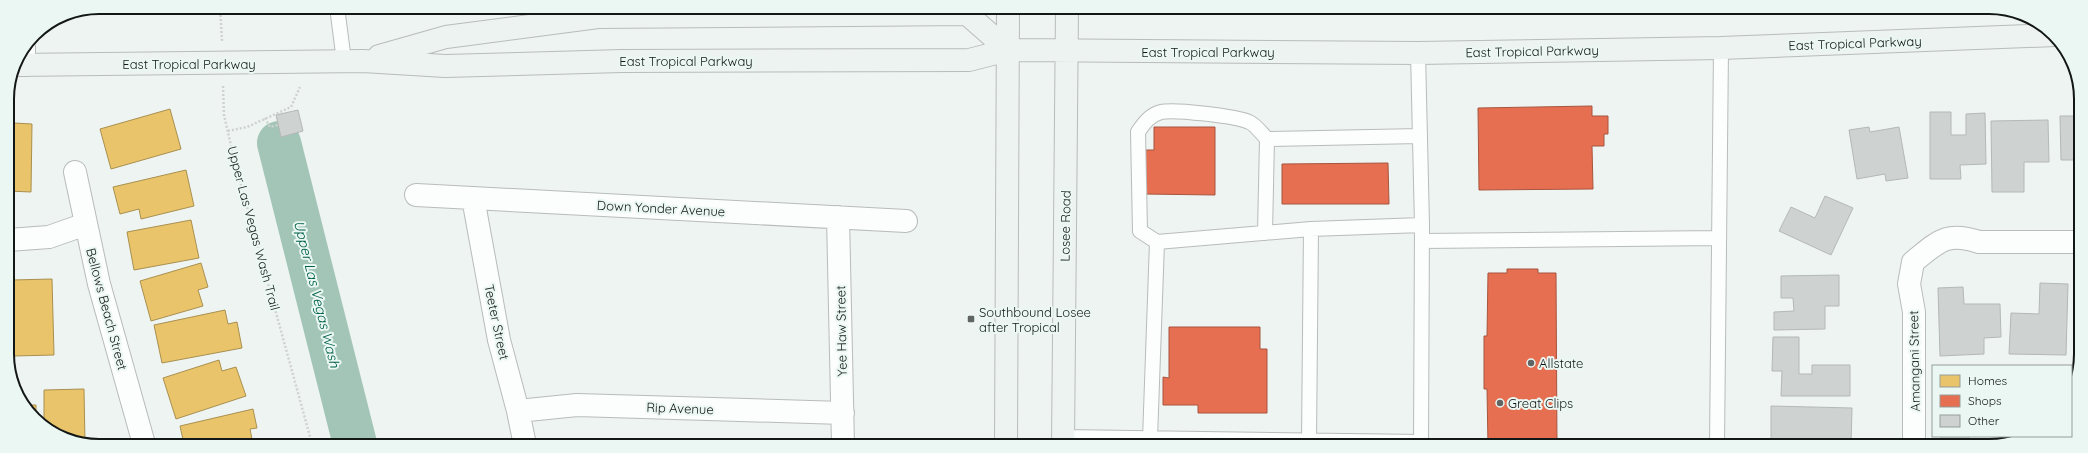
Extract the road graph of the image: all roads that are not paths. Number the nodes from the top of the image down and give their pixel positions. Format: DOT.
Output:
graph roads {
  1 [pos="339,14"];
  2 [pos="666,14"];
  3 [pos="967,14"];
  4 [pos="1008,14"];
  5 [pos="1067,14"];
  6 [pos="2045,35"];
  7 [pos="1722,48"];
  8 [pos="1008,50"];
  9 [pos="1067,50"];
  10 [pos="1418,53"];
  11 [pos="24,59"];
  12 [pos="353,61"];
  13 [pos="1420,136"];
  14 [pos="1267,139"];
  15 [pos="75,172"];
  16 [pos="416,195"];
  17 [pos="473,198"];
  18 [pos="838,217"];
  19 [pos="906,221"];
  20 [pos="86,224"];
  21 [pos="1422,225"];
  22 [pos="1311,229"];
  23 [pos="1265,233"];
  24 [pos="1719,238"];
  25 [pos="14,240"];
  26 [pos="1422,241"];
  27 [pos="1157,242"];
  28 [pos="2074,242"];
  29 [pos="518,411"];
  30 [pos="842,413"];
  31 [pos="143,439"];
  32 [pos="523,439"];
  33 [pos="843,439"];
  34 [pos="1006,439"];
  35 [pos="1063,439"];
  36 [pos="1150,439"];
  37 [pos="1309,439"];
  38 [pos="1421,439"];
  39 [pos="1717,439"];
  40 [pos="1914,439"];
  1 -- 12 [label="lane"];
  2 -- 12 [label="main road, East Tropical Parkway"];
  3 -- 8 [label="main road, East Tropical Parkway"];
  4 -- 8 [label="main road"];
  5 -- 9 [label="main road, Losee Road"];
  6 -- 7 [label="main road, East Tropical Parkway"];
  7 -- 10 [label="main road, East Tropical Parkway"];
  7 -- 24 [label="lane"];
  8 -- 9 [label="main road, East Tropical Parkway"];
  8 -- 12 [label="main road, East Tropical Parkway"];
  8 -- 34 [label="main road"];
  9 -- 10 [label="main road, East Tropical Parkway"];
  9 -- 35 [label="main road, Losee Road"];
  10 -- 13 [label="lane"];
  11 -- 12 [label="main road, East Tropical Parkway"];
  13 -- 14 [label="lane"];
  13 -- 21 [label="lane"];
  14 -- 23 [label="lane"];
  14 -- 27 [label="lane"];
  15 -- 20 [label="street, Bellows Beach Street"];
  16 -- 17 [label="street, Down Yonder Avenue"];
  17 -- 18 [label="street, Down Yonder Avenue"];
  17 -- 29 [label="street, Teeter Street"];
  18 -- 19 [label="street, Down Yonder Avenue"];
  18 -- 30 [label="street, Yee Haw Street"];
  20 -- 25 [label="street"];
  20 -- 31 [label="street, Bellows Beach Street"];
  21 -- 22 [label="lane"];
  21 -- 26 [label="lane"];
  22 -- 23 [label="lane"];
  22 -- 37 [label="lane"];
  23 -- 27 [label="lane"];
  24 -- 26 [label="lane"];
  24 -- 39 [label="lane"];
  26 -- 38 [label="lane"];
  27 -- 36 [label="lane"];
  28 -- 40 [label="street, Amangani Street"];
  29 -- 30 [label="street, Rip Avenue"];
  29 -- 32 [label="street, Teeter Street"];
  30 -- 33 [label="street, Yee Haw Street"];
}
